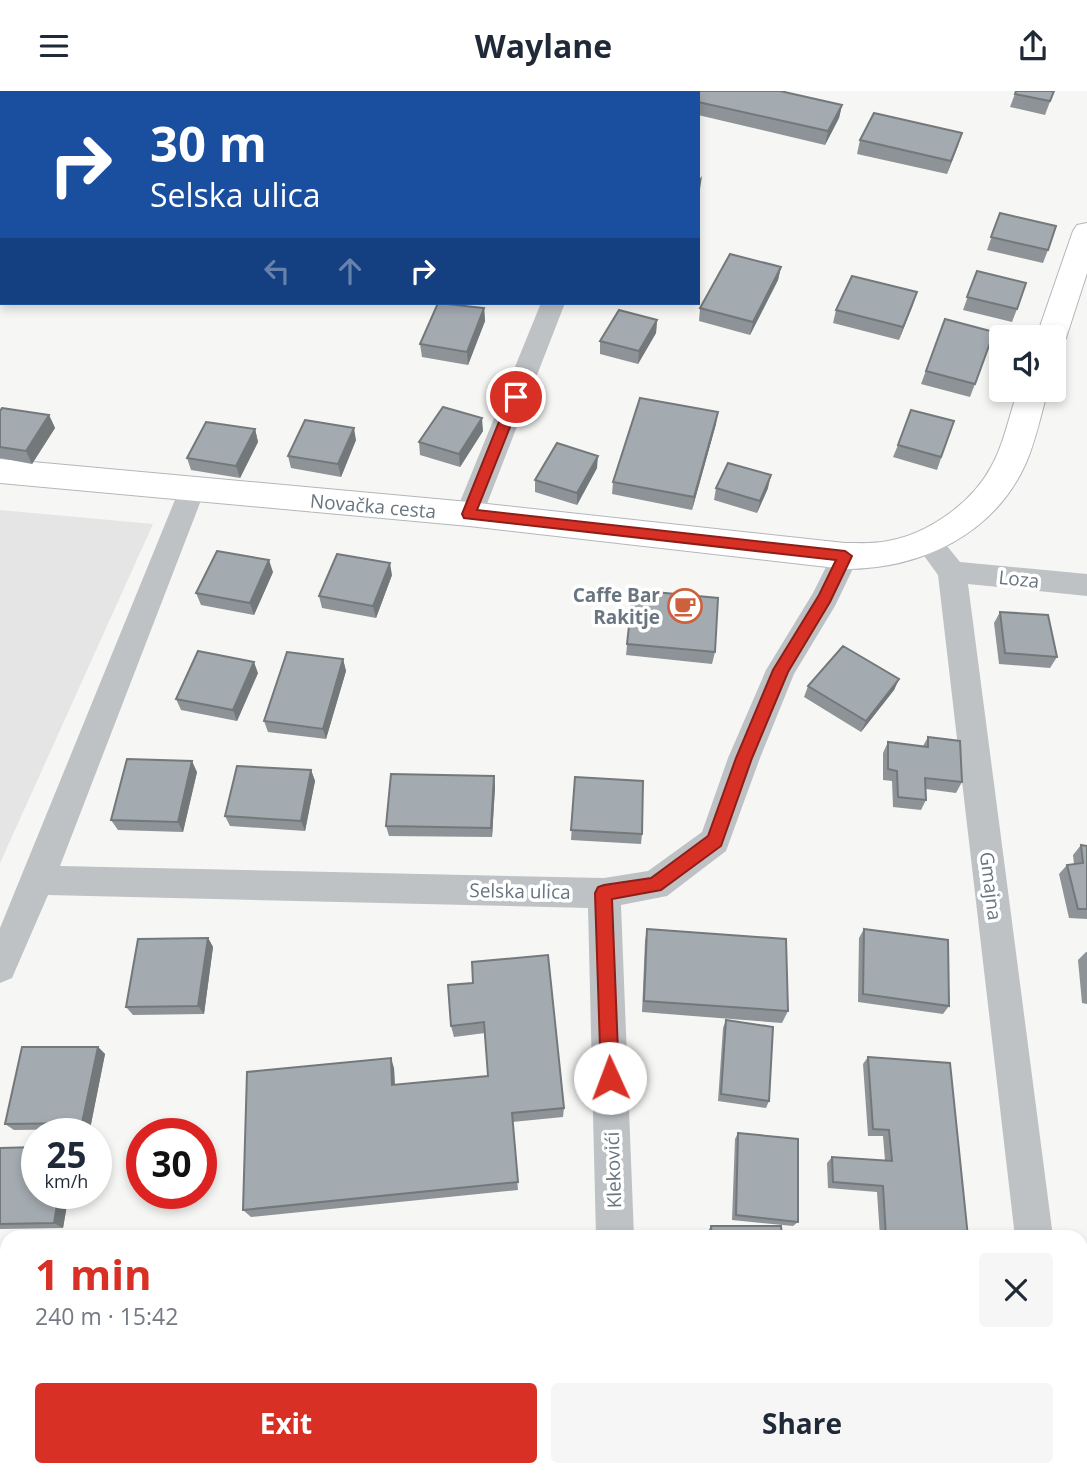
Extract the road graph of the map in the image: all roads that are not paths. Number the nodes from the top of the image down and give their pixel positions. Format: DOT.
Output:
graph roads {
  1 [pos="1087,231"];
  2 [pos="552,305"];
  3 [pos="1055,325"];
  4 [pos="1029,402"];
  5 [pos="0,471"];
  6 [pos="192,490"];
  7 [pos="469,514"];
  8 [pos="928,542"];
  9 [pos="845,556"];
  10 [pos="952,572"];
  11 [pos="1087,586"];
  12 [pos="38,880"];
  13 [pos="604,893"];
  14 [pos="0,967"];
  15 [pos="615,1230"];
  16 [pos="1033,1230"];
  1 -- 3 [label="street"];
  2 -- 7 [label="street"];
  4 -- 8 [label="street, Novačka cesta"];
  5 -- 6 [label="street, Novačka cesta"];
  6 -- 7 [label="street, Novačka cesta"];
  6 -- 12 [label="street"];
  7 -- 9 [label="street, Novačka cesta"];
  8 -- 9 [label="street, Novačka cesta"];
  8 -- 10 [label="street"];
  9 -- 13 [label="street, Selska ulica"];
  10 -- 11 [label="street, Loza"];
  10 -- 16 [label="street, Gmajna"];
  12 -- 13 [label="street, Selska ulica"];
  12 -- 14 [label="street"];
  13 -- 15 [label="street, Klekovići"];
}
